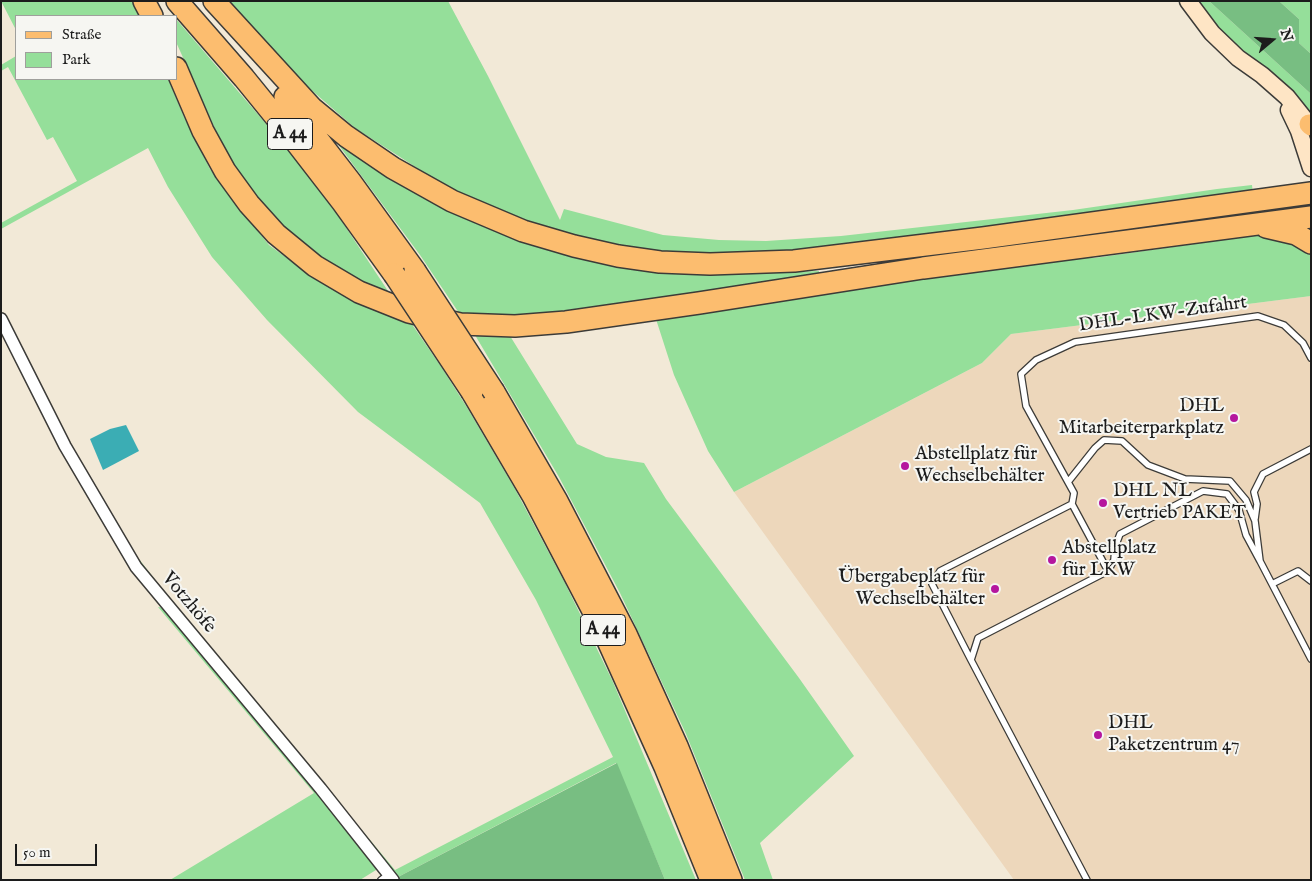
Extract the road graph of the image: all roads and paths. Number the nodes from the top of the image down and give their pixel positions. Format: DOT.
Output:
graph roads {
  1 [pos="144,1"];
  2 [pos="177,1"];
  3 [pos="202,1"];
  4 [pos="214,1"];
  5 [pos="1188,1"];
  6 [pos="151,15"];
  7 [pos="178,72"];
  8 [pos="1262,75"];
  9 [pos="1310,126"];
  10 [pos="1311,168"];
  11 [pos="1311,193"];
  12 [pos="1311,217"];
  13 [pos="1249,224"];
  14 [pos="1311,243"];
  15 [pos="1,319"];
  16 [pos="1311,358"];
  17 [pos="1311,450"];
  18 [pos="1068,482"];
  19 [pos="1072,504"];
  20 [pos="1255,521"];
  21 [pos="1260,561"];
  22 [pos="1108,571"];
  23 [pos="1311,581"];
  24 [pos="1272,584"];
  25 [pos="1311,659"];
  26 [pos="971,660"];
  27 [pos="388,878"];
  28 [pos="711,880"];
  29 [pos="731,880"];
  30 [pos="1088,880"];
  1 -- 6 [label="highway"];
  2 -- 28 [label="highway, A 44, bridge"];
  3 -- 29 [label="highway, A 44, bridge"];
  4 -- 11 [label="highway"];
  5 -- 8 [label="main road"];
  7 -- 13 [label="highway"];
  8 -- 9 [label="main road"];
  8 -- 10 [label="main road"];
  12 -- 13 [label="highway"];
  13 -- 14 [label="highway"];
  15 -- 27 [label="street, Votzhöfe"];
  16 -- 18 [label="lane, DHL-LKW-Zufahrt"];
  17 -- 20 [label="lane"];
  18 -- 19 [label="lane"];
  18 -- 20 [label="lane"];
  19 -- 22 [label="lane"];
  19 -- 26 [label="lane"];
  20 -- 21 [label="lane"];
  21 -- 22 [label="lane"];
  21 -- 24 [label="lane"];
  22 -- 26 [label="lane"];
  23 -- 24 [label="lane"];
  24 -- 25 [label="lane"];
  26 -- 30 [label="lane"];
}
